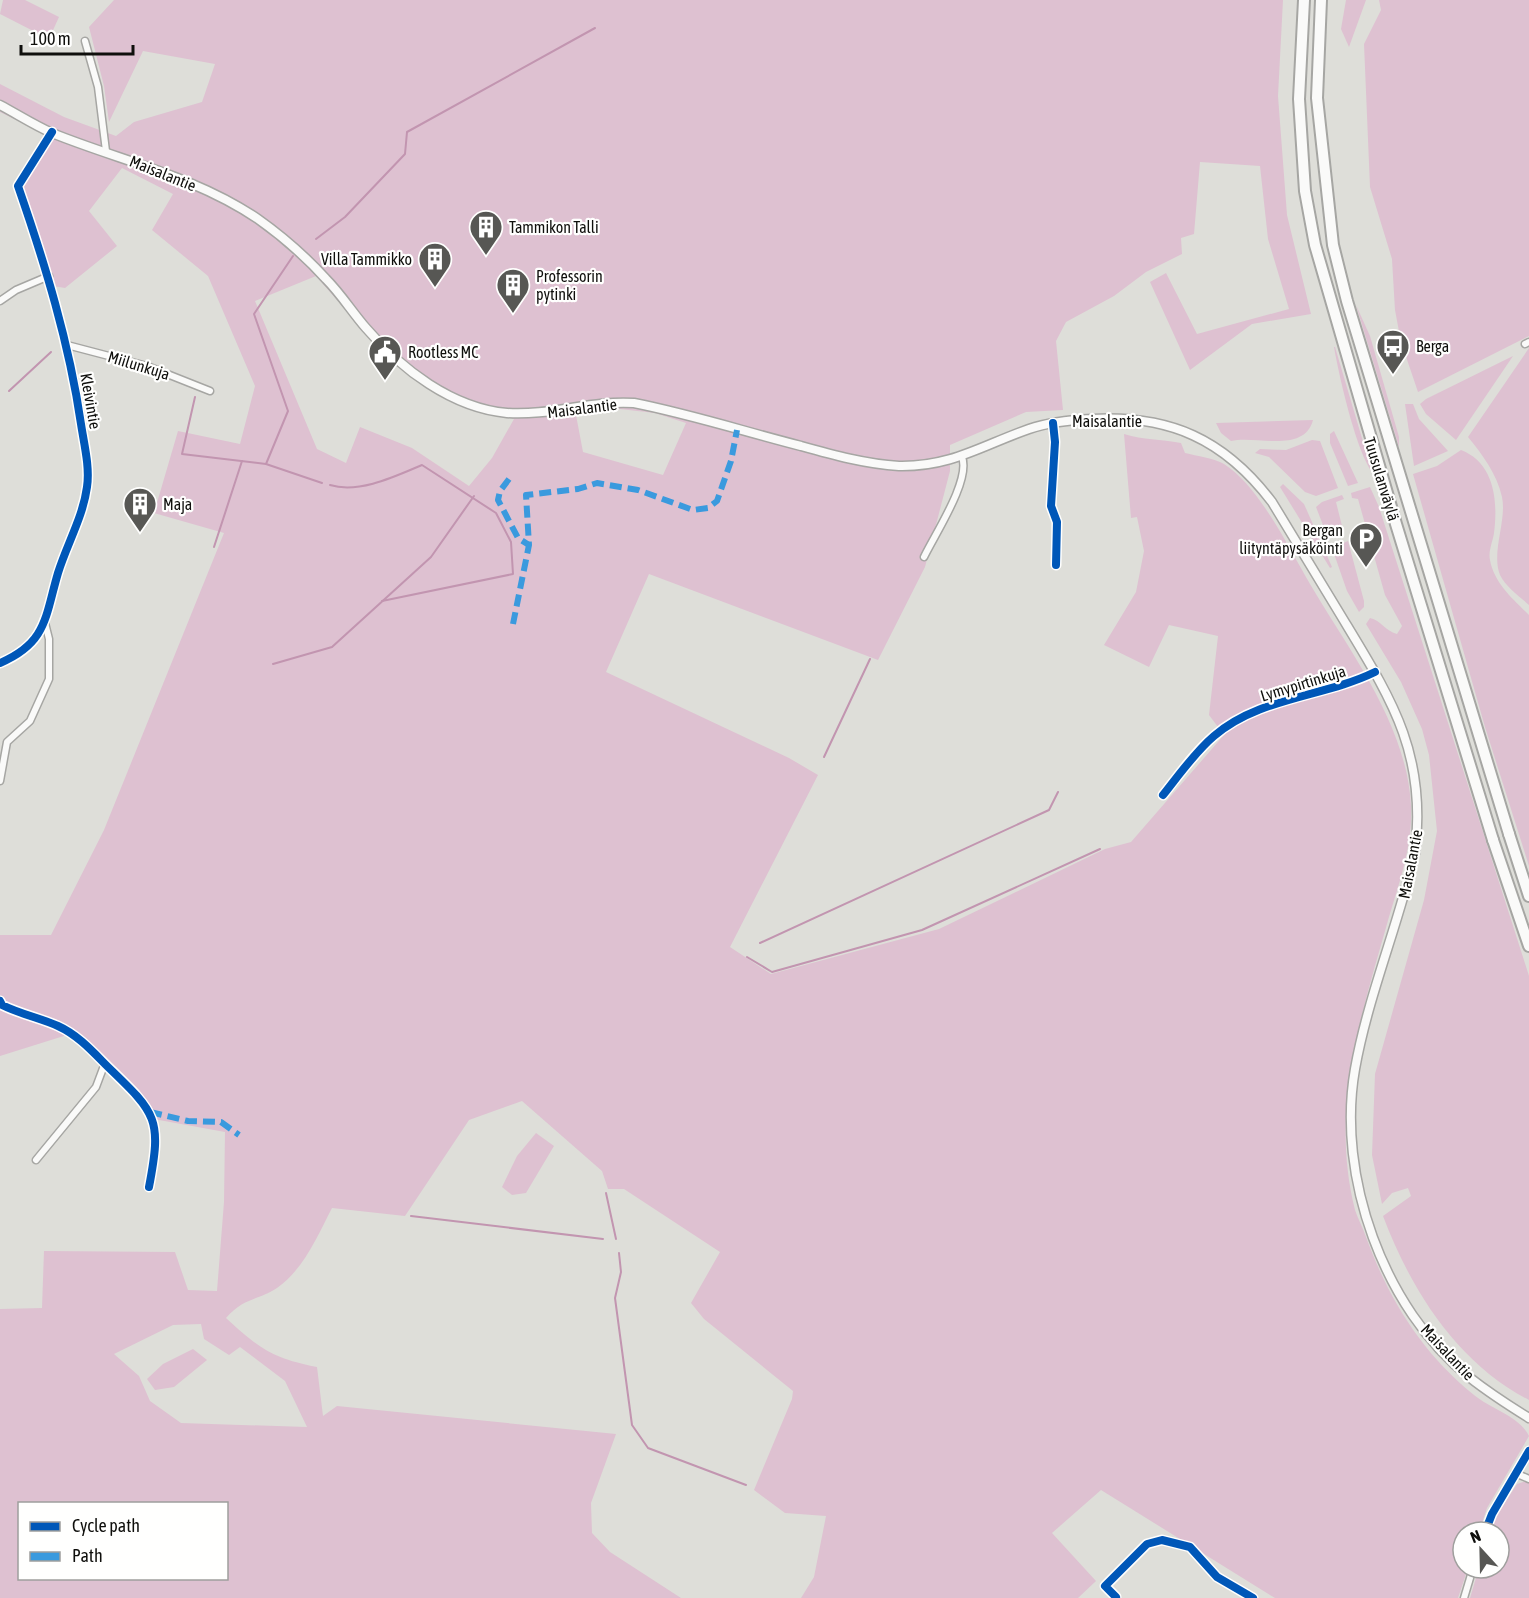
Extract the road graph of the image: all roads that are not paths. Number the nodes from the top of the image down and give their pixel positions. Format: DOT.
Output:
graph roads {
  1 [pos="1304,0"];
  2 [pos="1321,0"];
  3 [pos="85,41"];
  4 [pos="0,105"];
  5 [pos="52,132"];
  6 [pos="106,151"];
  7 [pos="49,276"];
  8 [pos="0,301"];
  9 [pos="67,345"];
  10 [pos="210,391"];
  11 [pos="1053,423"];
  12 [pos="962,457"];
  13 [pos="924,557"];
  14 [pos="1056,565"];
  15 [pos="45,623"];
  16 [pos="0,663"];
  17 [pos="1375,672"];
  18 [pos="0,781"];
  19 [pos="1163,795"];
  20 [pos="1529,896"];
  21 [pos="1529,946"];
  22 [pos="0,1001"];
  23 [pos="105,1063"];
  24 [pos="36,1160"];
  25 [pos="149,1187"];
  26 [pos="1529,1418"];
  27 [pos="1529,1451"];
  28 [pos="1515,1473"];
  29 [pos="1529,1479"];
  30 [pos="1490,1520"];
  31 [pos="1469,1580"];
  32 [pos="1116,1597"];
  33 [pos="1253,1598"];
  34 [pos="1464,1598"];
  1 -- 21 [label="highway, Tuusulanväylä"];
  2 -- 20 [label="highway, Tuusulanväylä"];
  3 -- 6 [label="street"];
  4 -- 5 [label="main road, Maisalantie"];
  5 -- 6 [label="main road, Maisalantie"];
  5 -- 7 [label="street, Kleivintie"];
  6 -- 12 [label="main road, Maisalantie"];
  7 -- 8 [label="street"];
  7 -- 9 [label="street, Kleivintie"];
  9 -- 10 [label="street, Miilunkuja"];
  9 -- 15 [label="street, Kleivintie"];
  11 -- 12 [label="main road, Maisalantie"];
  11 -- 14 [label="street"];
  11 -- 17 [label="main road, Maisalantie"];
  12 -- 13 [label="street"];
  15 -- 16 [label="street, Kleivintie"];
  15 -- 18 [label="street"];
  17 -- 19 [label="street, Lymypirtinkuja"];
  17 -- 26 [label="main road, Maisalantie"];
  22 -- 23 [label="street"];
  23 -- 24 [label="street"];
  23 -- 25 [label="street"];
  27 -- 28 [label="street"];
  28 -- 29 [label="street"];
  28 -- 30 [label="street"];
  31 -- 34 [label="street"];
  32 -- 33 [label="street"];
}
